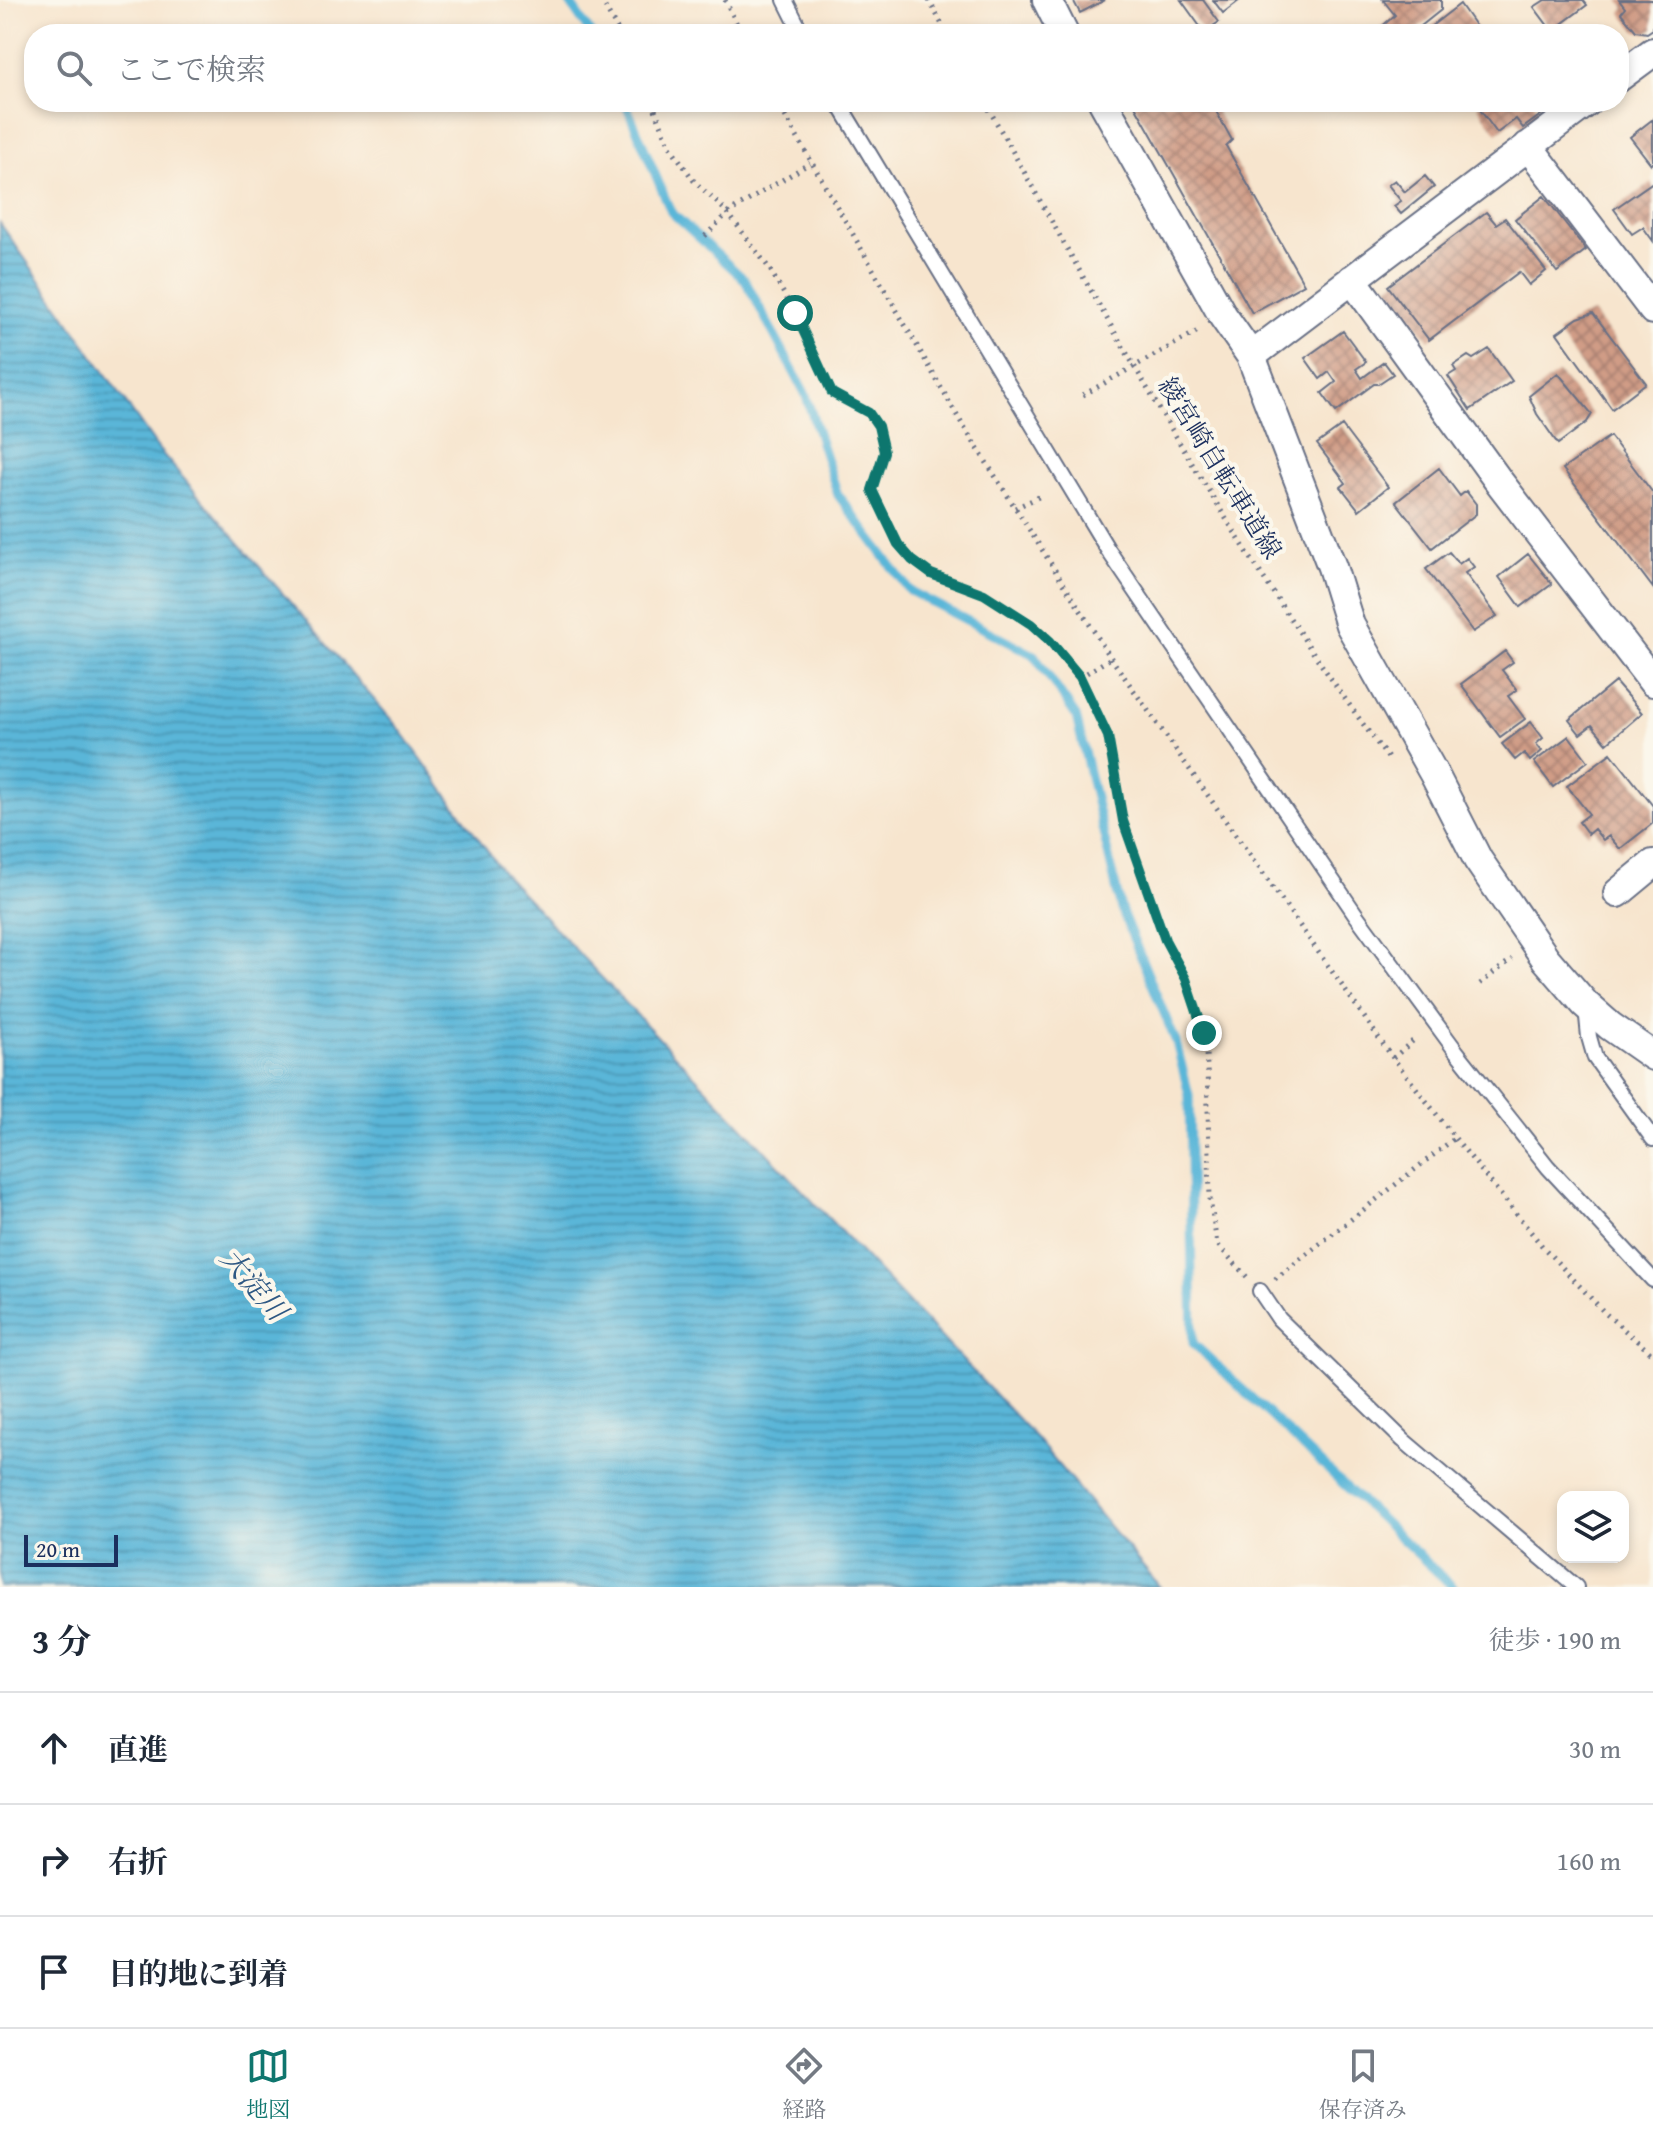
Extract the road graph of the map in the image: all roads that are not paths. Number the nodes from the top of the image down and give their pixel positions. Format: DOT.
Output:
graph roads {
  1 [pos="785,0"];
  2 [pos="1047,0"];
  3 [pos="797,24"];
  4 [pos="1059,24"];
  5 [pos="1653,52"];
  6 [pos="1629,70"];
  7 [pos="844,112"];
  8 [pos="1109,112"];
  9 [pos="1574,112"];
  10 [pos="1528,146"];
  11 [pos="1352,279"];
  12 [pos="1653,310"];
  13 [pos="1251,356"];
  14 [pos="1653,682"];
  15 [pos="1653,864"];
  16 [pos="1618,893"];
  17 [pos="1585,1004"];
  18 [pos="1653,1056"];
  19 [pos="1653,1139"];
  20 [pos="1653,1280"];
  21 [pos="1260,1291"];
  22 [pos="1576,1587"];
  1 -- 3 [label="lane"];
  2 -- 4 [label="street"];
  5 -- 6 [label="street"];
  7 -- 20 [label="lane"];
  8 -- 13 [label="street"];
  9 -- 10 [label="street"];
  10 -- 11 [label="street"];
  10 -- 12 [label="street"];
  11 -- 13 [label="street"];
  11 -- 14 [label="street"];
  13 -- 17 [label="street"];
  15 -- 16 [label="street"];
  17 -- 18 [label="street"];
  17 -- 19 [label="lane"];
  21 -- 22 [label="lane"];
}
